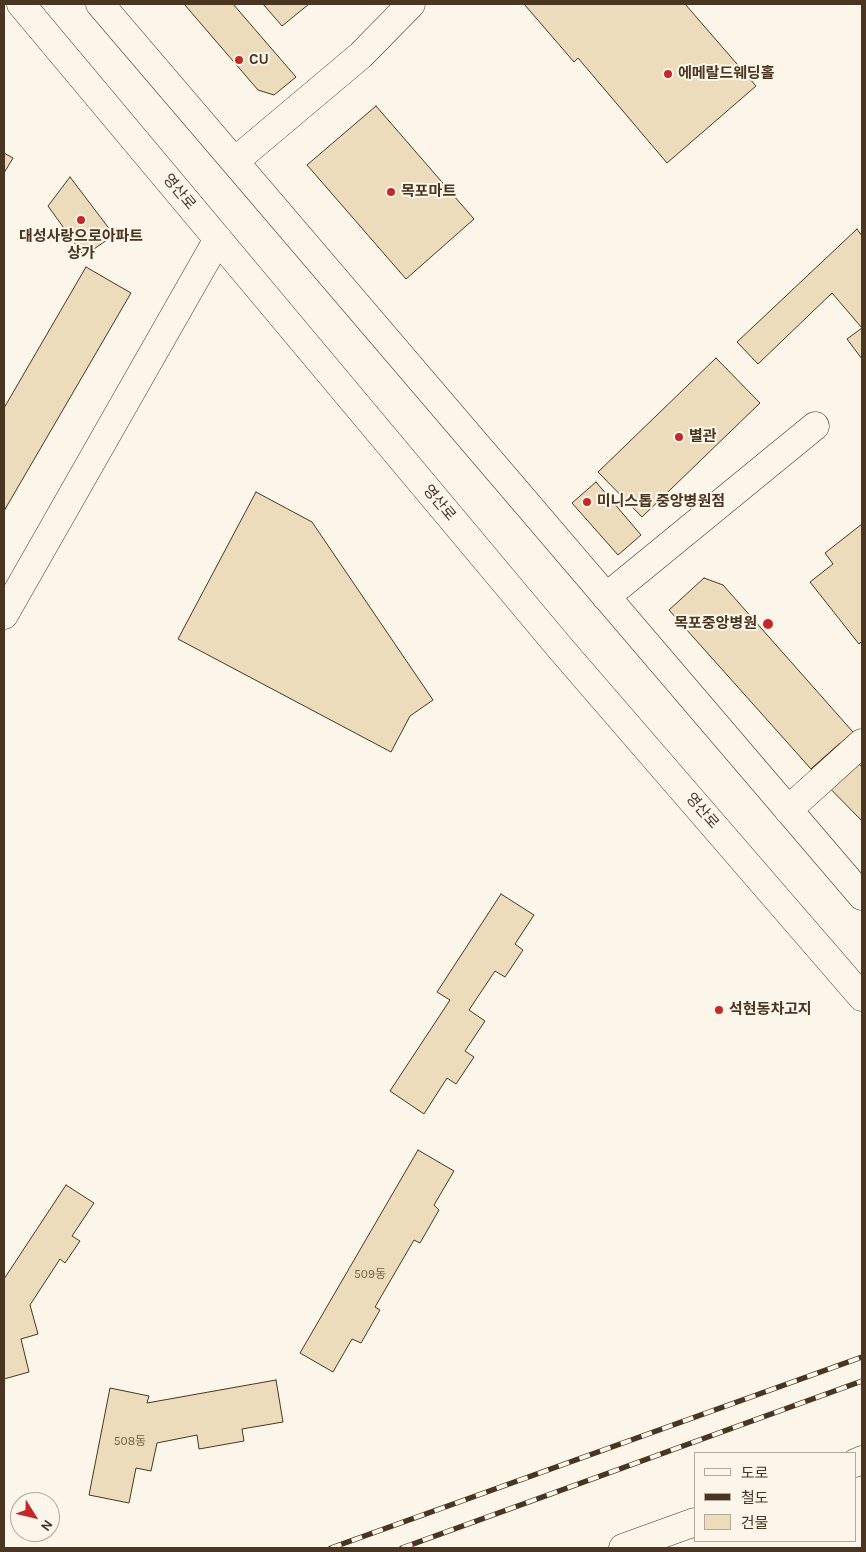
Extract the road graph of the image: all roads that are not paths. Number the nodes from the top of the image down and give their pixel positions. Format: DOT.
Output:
graph roads {
  1 [pos="21,4"];
  2 [pos="100,4"];
  3 [pos="411,4"];
  4 [pos="235,161"];
  5 [pos="218,239"];
  6 [pos="815,426"];
  7 [pos="606,597"];
  8 [pos="4,615"];
  9 [pos="862,743"];
  10 [pos="788,810"];
  11 [pos="862,896"];
  12 [pos="862,997"];
  13 [pos="694,1522"];
  14 [pos="623,1548"];
  1 -- 5 [label="street, 영산로"];
  2 -- 4 [label="street"];
  3 -- 4 [label="street"];
  4 -- 7 [label="street"];
  5 -- 8 [label="street"];
  5 -- 12 [label="street, 영산로"];
  6 -- 7 [label="street"];
  7 -- 10 [label="street"];
  9 -- 10 [label="street"];
  10 -- 11 [label="street"];
  13 -- 14 [label="street"];
}
